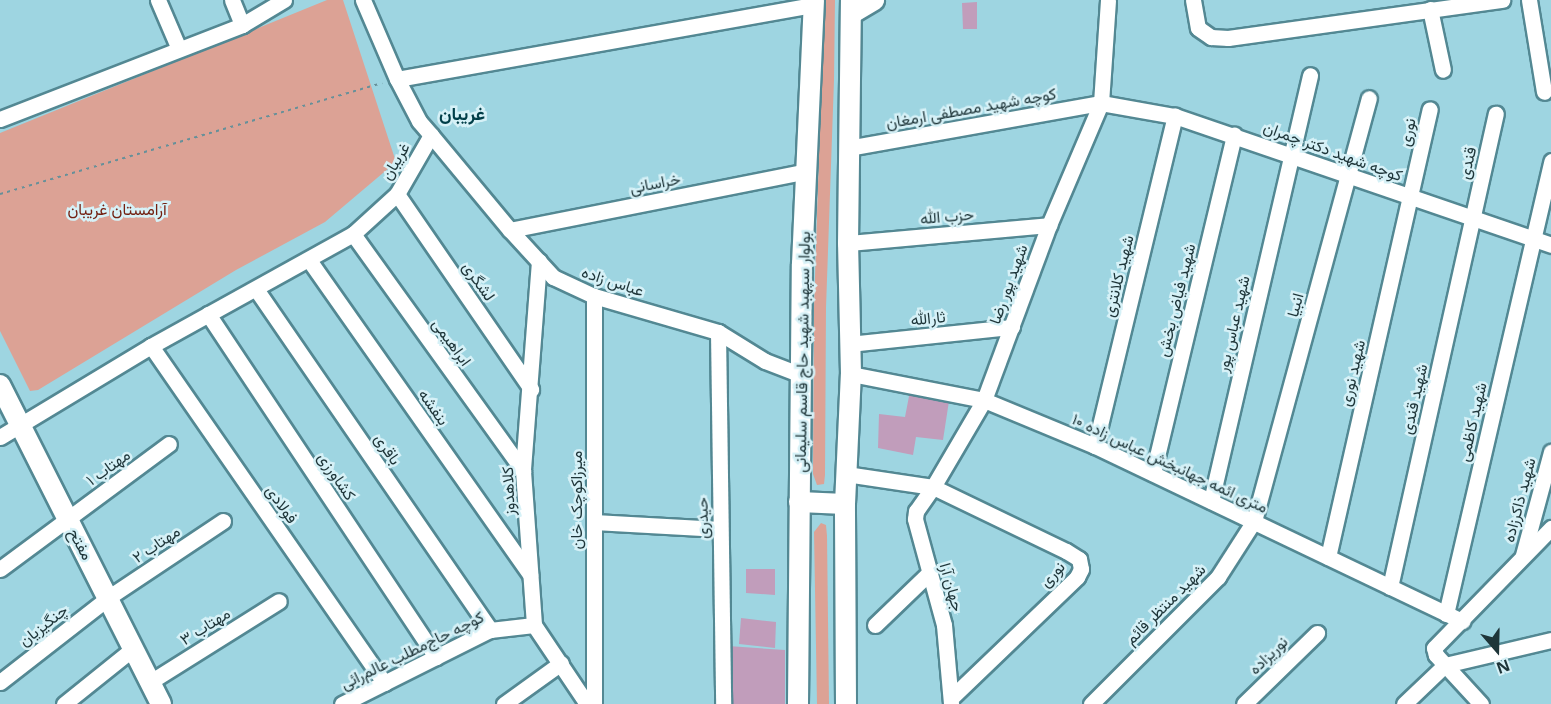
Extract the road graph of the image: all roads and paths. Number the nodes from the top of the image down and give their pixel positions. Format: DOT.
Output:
graph roads {
  1 [pos="158,0"];
  2 [pos="232,0"];
  3 [pos="363,0"];
  4 [pos="874,0"];
  5 [pos="1108,0"];
  6 [pos="1193,0"];
  7 [pos="1502,0"];
  8 [pos="1529,0"];
  9 [pos="276,2"];
  10 [pos="814,3"];
  11 [pos="851,7"];
  12 [pos="1430,9"];
  13 [pos="242,25"];
  14 [pos="179,49"];
  15 [pos="1443,70"];
  16 [pos="1310,75"];
  17 [pos="397,79"];
  18 [pos="1544,92"];
  19 [pos="1370,98"];
  20 [pos="1101,103"];
  21 [pos="1430,109"];
  22 [pos="1497,114"];
  23 [pos="1175,116"];
  24 [pos="0,119"];
  25 [pos="431,135"];
  26 [pos="1234,135"];
  27 [pos="848,148"];
  28 [pos="1289,155"];
  29 [pos="1551,161"];
  30 [pos="807,171"];
  31 [pos="1349,175"];
  32 [pos="0,194"];
  33 [pos="397,194"];
  34 [pos="1410,198"];
  35 [pos="1473,219"];
  36 [pos="1049,225"];
  37 [pos="510,230"];
  38 [pos="353,234"];
  39 [pos="1533,238"];
  40 [pos="848,243"];
  41 [pos="1551,245"];
  42 [pos="309,260"];
  43 [pos="538,261"];
  44 [pos="256,289"];
  45 [pos="594,296"];
  46 [pos="208,314"];
  47 [pos="1012,327"];
  48 [pos="718,332"];
  49 [pos="849,344"];
  50 [pos="151,346"];
  51 [pos="851,374"];
  52 [pos="801,375"];
  53 [pos="0,385"];
  54 [pos="531,388"];
  55 [pos="984,400"];
  56 [pos="21,425"];
  57 [pos="0,437"];
  58 [pos="169,444"];
  59 [pos="1095,446"];
  60 [pos="1551,452"];
  61 [pos="523,471"];
  62 [pos="1153,473"];
  63 [pos="846,474"];
  64 [pos="933,487"];
  65 [pos="1211,501"];
  66 [pos="799,502"];
  67 [pos="845,504"];
  68 [pos="68,518"];
  69 [pos="223,520"];
  70 [pos="1254,521"];
  71 [pos="594,522"];
  72 [pos="1551,528"];
  73 [pos="720,529"];
  74 [pos="1329,557"];
  75 [pos="1522,558"];
  76 [pos="0,569"];
  77 [pos="929,573"];
  78 [pos="530,575"];
  79 [pos="1390,587"];
  80 [pos="109,597"];
  81 [pos="279,601"];
  82 [pos="1446,614"];
  83 [pos="1462,621"];
  84 [pos="534,625"];
  85 [pos="875,625"];
  86 [pos="490,630"];
  87 [pos="1317,633"];
  88 [pos="1551,640"];
  89 [pos="134,648"];
  90 [pos="436,657"];
  91 [pos="561,663"];
  92 [pos="1445,665"];
  93 [pos="0,682"];
  94 [pos="150,682"];
  95 [pos="384,683"];
  96 [pos="951,701"];
  97 [pos="64,704"];
  98 [pos="161,704"];
  99 [pos="342,704"];
  100 [pos="504,704"];
  101 [pos="587,704"];
  102 [pos="594,704"];
  103 [pos="723,704"];
  104 [pos="798,704"];
  105 [pos="846,704"];
  106 [pos="1091,704"];
  107 [pos="1244,704"];
  108 [pos="1404,704"];
  109 [pos="1481,704"];
  1 -- 14 [label="street"];
  2 -- 13 [label="street"];
  3 -- 17 [label="street, غریبان"];
  4 -- 11 [label="main road"];
  5 -- 20 [label="street, شهید پور رضا"];
  6 -- 12 [label="street"];
  7 -- 12 [label="street"];
  8 -- 18 [label="street"];
  9 -- 13 [label="street"];
  10 -- 17 [label="street"];
  10 -- 30 [label="main road, بولوار سپهبد شهید حاج قاسم سلیمانی"];
  11 -- 27 [label="main road"];
  12 -- 15 [label="street"];
  13 -- 14 [label="street"];
  14 -- 24 [label="street"];
  16 -- 28 [label="street, شهید عباس پور"];
  17 -- 25 [label="street, غریبان"];
  17 -- 32 [label="path"];
  19 -- 31 [label="street, انبیا"];
  20 -- 23 [label="street, کوچه شهید دکتر چمران"];
  20 -- 27 [label="street, کوچه شهید مصطفی ارمغان"];
  20 -- 36 [label="street, شهید پور رضا"];
  21 -- 34 [label="street, نوری"];
  22 -- 35 [label="street, قندی"];
  23 -- 26 [label="street, کوچه شهید دکتر چمران"];
  23 -- 59 [label="street, شهید کلانتری"];
  25 -- 33 [label="street, غریبان"];
  25 -- 37 [label="street, عباس زاده"];
  26 -- 28 [label="street, کوچه شهید دکتر چمران"];
  26 -- 62 [label="street, شهید فیاض بخش"];
  27 -- 40 [label="main road"];
  28 -- 31 [label="street, کوچه شهید دکتر چمران"];
  28 -- 65 [label="street, شهید عباس پور"];
  29 -- 39 [label="street, شهید کاظمی"];
  30 -- 37 [label="street, خراسانی"];
  30 -- 52 [label="main road, بولوار سپهبد شهید حاج قاسم سلیمانی"];
  31 -- 34 [label="street, کوچه شهید دکتر چمران"];
  31 -- 70 [label="street, انبیا"];
  33 -- 38 [label="street, غریبان"];
  33 -- 54 [label="street, لشگری"];
  34 -- 35 [label="street, کوچه شهید دکتر چمران"];
  34 -- 74 [label="street, شهید نوری"];
  35 -- 39 [label="street, کوچه شهید دکتر چمران"];
  35 -- 79 [label="street, شهید قندی"];
  36 -- 40 [label="street, حزب الله"];
  36 -- 47 [label="street, شهید پور رضا"];
  37 -- 43 [label="street, عباس زاده"];
  38 -- 42 [label="street, غریبان"];
  38 -- 61 [label="street, ابراهیمی"];
  39 -- 41 [label="street, کوچه شهید دکتر چمران"];
  39 -- 82 [label="street, شهید کاظمی"];
  40 -- 49 [label="main road"];
  42 -- 44 [label="street, غریبان"];
  42 -- 78 [label="street, بنفشه"];
  43 -- 45 [label="street, عباس زاده"];
  43 -- 54 [label="street, کلاهدوز"];
  44 -- 46 [label="street, غریبان"];
  44 -- 86 [label="street, باقری"];
  45 -- 48 [label="street, عباس زاده"];
  45 -- 71 [label="street, میرزاکوچک خان"];
  46 -- 50 [label="street, غریبان"];
  46 -- 90 [label="street, کشاورزی"];
  47 -- 49 [label="street, ثارالله"];
  47 -- 55 [label="street, شهید پور رضا"];
  48 -- 52 [label="street, عباس زاده"];
  48 -- 73 [label="street, حیدری"];
  49 -- 51 [label="main road"];
  50 -- 56 [label="street, غریبان"];
  50 -- 95 [label="street, فولادی"];
  51 -- 55 [label="street, ۱۰ متری ائمه جهانبخش عباس زاده"];
  51 -- 63 [label="main road"];
  52 -- 66 [label="main road, بولوار سپهبد شهید حاج قاسم سلیمانی"];
  53 -- 56 [label="main road, مفتح"];
  54 -- 61 [label="street, کلاهدوز"];
  55 -- 59 [label="street, ۱۰ متری ائمه جهانبخش عباس زاده"];
  55 -- 64 [label="street, شهید پور رضا"];
  56 -- 57 [label="street, غریبان"];
  56 -- 68 [label="main road, مفتح"];
  58 -- 68 [label="street, مهتاب ۱"];
  59 -- 62 [label="street, ۱۰ متری ائمه جهانبخش عباس زاده"];
  60 -- 75 [label="street, شهید ذاکرزاده"];
  61 -- 78 [label="street, کلاهدوز"];
  62 -- 65 [label="street, ۱۰ متری ائمه جهانبخش عباس زاده"];
  63 -- 64 [label="street"];
  63 -- 67 [label="main road"];
  64 -- 77 [label="street, جهان آرا"];
  64 -- 96 [label="street, نوری"];
  65 -- 70 [label="street, ۱۰ متری ائمه جهانبخش عباس زاده"];
  66 -- 67 [label="main road"];
  66 -- 104 [label="main road, بولوار سپهبد شهید حاج قاسم سلیمانی"];
  67 -- 105 [label="main road"];
  68 -- 76 [label="street, مهتاب ۱"];
  68 -- 80 [label="main road, مفتح"];
  69 -- 80 [label="street, مهتاب ۲"];
  70 -- 74 [label="street, ۱۰ متری ائمه جهانبخش عباس زاده"];
  70 -- 106 [label="street, شهید منتظر قائم"];
  71 -- 73 [label="street"];
  71 -- 102 [label="street, میرزاکوچک خان"];
  72 -- 75 [label="street"];
  73 -- 103 [label="street, حیدری"];
  74 -- 79 [label="street, ۱۰ متری ائمه جهانبخش عباس زاده"];
  75 -- 83 [label="street"];
  77 -- 85 [label="street"];
  77 -- 96 [label="street, جهان آرا"];
  78 -- 84 [label="street, کلاهدوز"];
  79 -- 82 [label="street, ۱۰ متری ائمه جهانبخش عباس زاده"];
  80 -- 89 [label="main road, مفتح"];
  80 -- 93 [label="street, چنگیزیان"];
  81 -- 94 [label="street, مهتاب ۳"];
  82 -- 83 [label="street, ۱۰ متری ائمه جهانبخش عباس زاده"];
  83 -- 92 [label="street"];
  84 -- 86 [label="street, کوچه حاج‌مطلب عالم‌رائی"];
  84 -- 91 [label="street"];
  86 -- 90 [label="street, کوچه حاج‌مطلب عالم‌رائی"];
  87 -- 107 [label="street, نوریزاده"];
  88 -- 92 [label="street"];
  89 -- 94 [label="main road, مفتح"];
  89 -- 97 [label="street"];
  90 -- 95 [label="street, کوچه حاج‌مطلب عالم‌رائی"];
  91 -- 100 [label="street"];
  91 -- 101 [label="street"];
  92 -- 108 [label="street"];
  92 -- 109 [label="street"];
  94 -- 98 [label="main road, مفتح"];
  95 -- 99 [label="street, کوچه حاج‌مطلب عالم‌رائی"];
}
